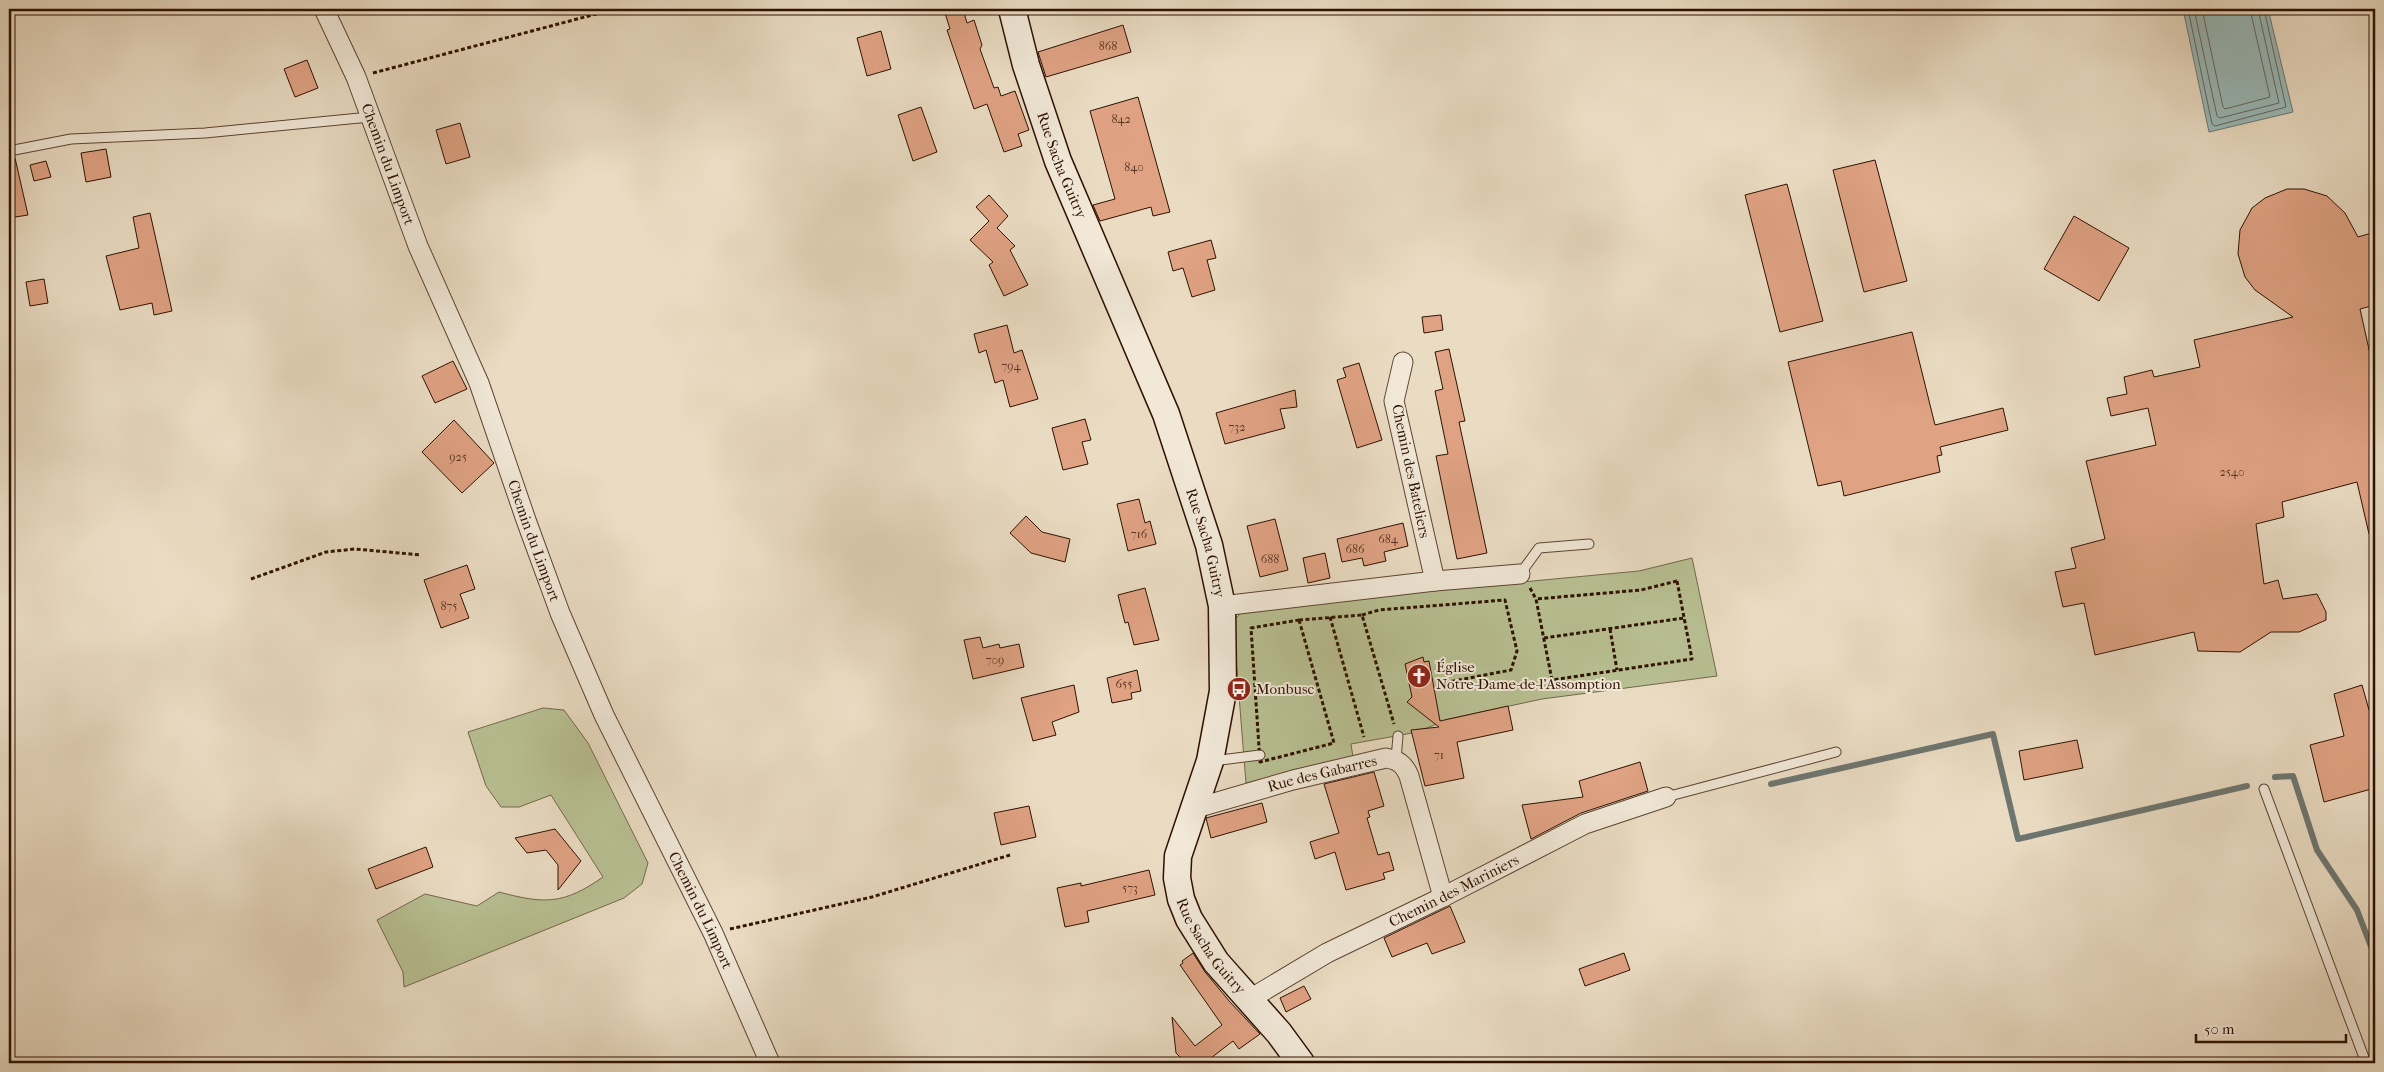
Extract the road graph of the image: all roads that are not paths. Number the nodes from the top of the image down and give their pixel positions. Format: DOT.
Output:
graph roads {
  1 [pos="324,9"];
  2 [pos="1012,9"];
  3 [pos="370,117"];
  4 [pos="9,151"];
  5 [pos="1403,362"];
  6 [pos="1589,544"];
  7 [pos="1520,574"];
  8 [pos="1435,581"];
  9 [pos="1222,606"];
  10 [pos="1398,736"];
  11 [pos="1836,752"];
  12 [pos="1260,755"];
  13 [pos="1396,759"];
  14 [pos="1210,761"];
  15 [pos="2264,789"];
  16 [pos="1666,797"];
  17 [pos="1193,809"];
  18 [pos="1443,898"];
  19 [pos="1250,999"];
  20 [pos="770,1063"];
  21 [pos="1301,1063"];
  22 [pos="2366,1063"];
  1 -- 3 [label="street, Chemin du Limport"];
  2 -- 9 [label="street, Rue Sacha Guitry"];
  3 -- 4 [label="lane"];
  3 -- 20 [label="street, Chemin du Limport"];
  5 -- 8 [label="street, Chemin des Bateliers"];
  6 -- 7 [label="lane"];
  7 -- 8 [label="street"];
  8 -- 9 [label="street"];
  9 -- 14 [label="street, Rue Sacha Guitry"];
  10 -- 13 [label="lane"];
  11 -- 16 [label="lane"];
  12 -- 14 [label="lane"];
  13 -- 17 [label="street, Rue des Gabarres"];
  13 -- 18 [label="street, Rue des Gabarres"];
  14 -- 17 [label="street, Rue Sacha Guitry"];
  15 -- 22 [label="lane"];
  16 -- 18 [label="street, Chemin des Mariniers"];
  17 -- 19 [label="street, Rue Sacha Guitry"];
  18 -- 19 [label="street, Chemin des Mariniers"];
  19 -- 21 [label="street, Rue Sacha Guitry"];
}
